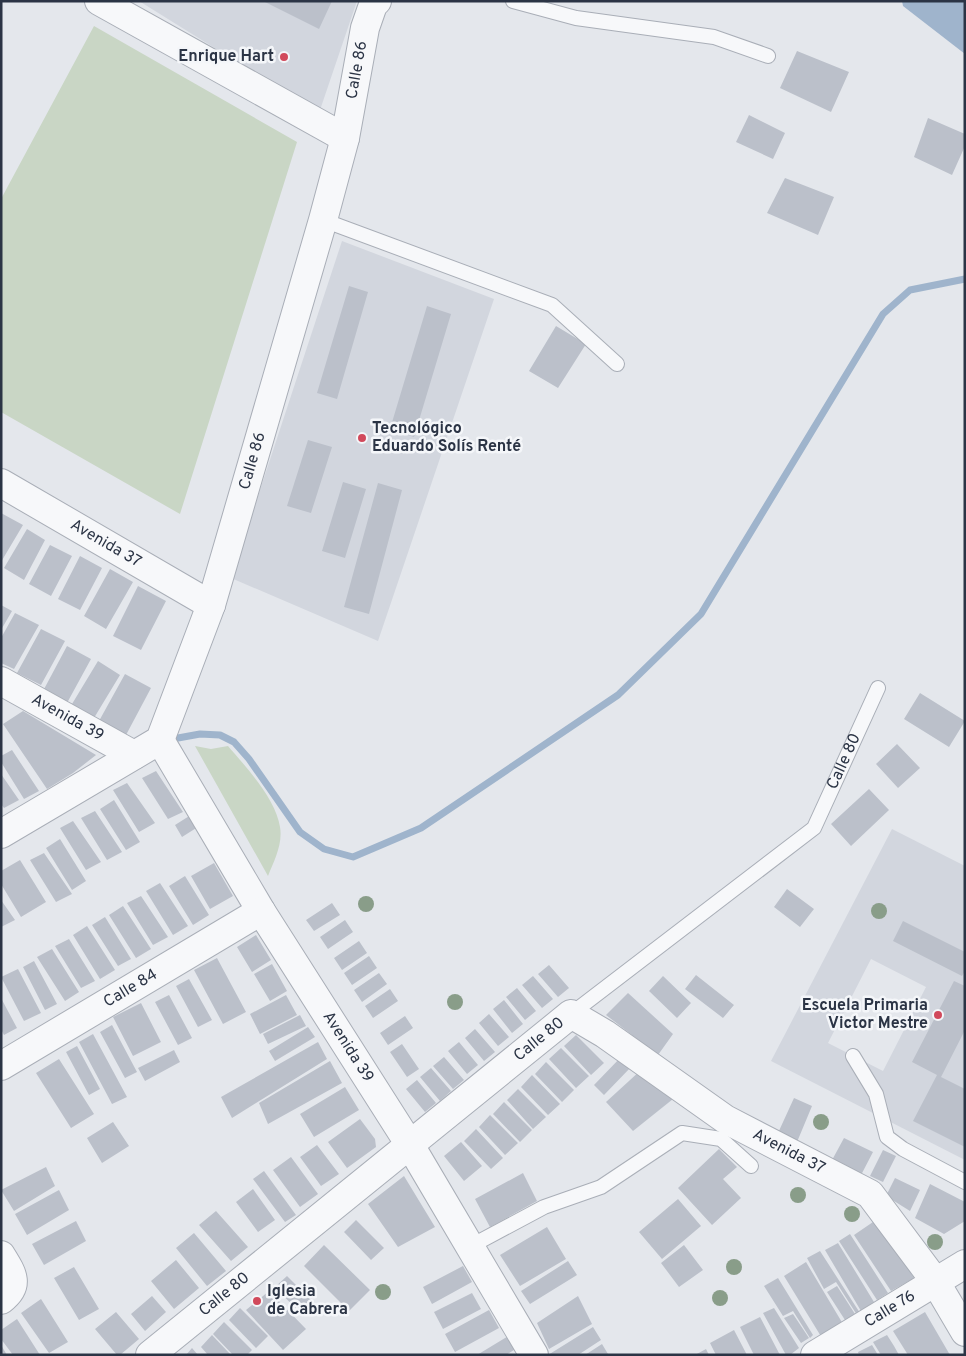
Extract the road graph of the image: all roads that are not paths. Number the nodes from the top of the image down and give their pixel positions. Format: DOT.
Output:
graph roads {
  1 [pos="99,1"];
  2 [pos="513,1"];
  3 [pos="375,2"];
  4 [pos="768,56"];
  5 [pos="345,138"];
  6 [pos="323,220"];
  7 [pos="617,364"];
  8 [pos="1,483"];
  9 [pos="211,605"];
  10 [pos="1,680"];
  11 [pos="878,688"];
  12 [pos="160,740"];
  13 [pos="134,755"];
  14 [pos="1,834"];
  15 [pos="261,911"];
  16 [pos="571,1014"];
  17 [pos="853,1056"];
  18 [pos="1,1066"];
  19 [pos="410,1145"];
  20 [pos="751,1166"];
  21 [pos="965,1182"];
  22 [pos="471,1246"];
  23 [pos="1,1255"];
  24 [pos="965,1264"];
  25 [pos="935,1282"];
  26 [pos="6,1296"];
  27 [pos="965,1332"];
  28 [pos="150,1355"];
  29 [pos="534,1355"];
  30 [pos="815,1355"];
  1 -- 5 [label="street"];
  2 -- 4 [label="lane"];
  3 -- 5 [label="street, Calle 86"];
  5 -- 6 [label="street, Calle 86"];
  6 -- 7 [label="lane"];
  6 -- 9 [label="street, Calle 86"];
  8 -- 9 [label="street, Avenida 37"];
  9 -- 12 [label="street, Calle 86"];
  10 -- 13 [label="street, Avenida 39"];
  11 -- 16 [label="lane, Calle 80"];
  12 -- 13 [label="street"];
  12 -- 15 [label="street, Avenida 39"];
  13 -- 14 [label="street"];
  15 -- 18 [label="street, Calle 84"];
  15 -- 19 [label="street, Avenida 39"];
  16 -- 19 [label="street, Calle 80"];
  16 -- 25 [label="street, Avenida 37"];
  17 -- 21 [label="lane"];
  19 -- 22 [label="street, Avenida 39"];
  19 -- 28 [label="street, Calle 80"];
  20 -- 22 [label="lane"];
  22 -- 29 [label="street, Avenida 39"];
  23 -- 26 [label="street"];
  24 -- 25 [label="street, Calle 76"];
  25 -- 27 [label="street, Avenida 37"];
  25 -- 30 [label="street, Calle 76"];
}
